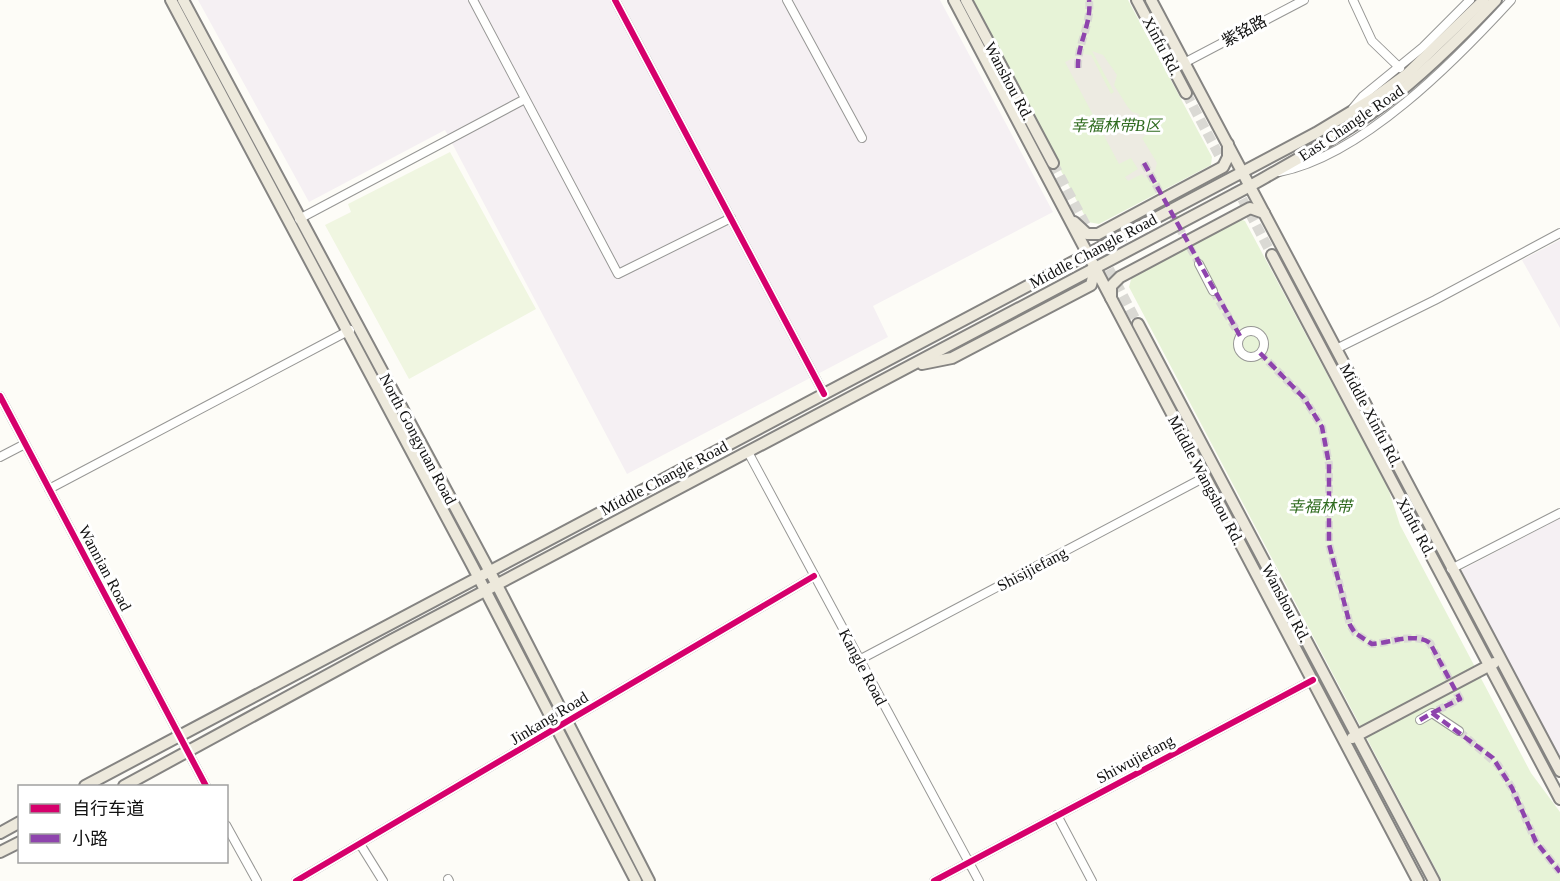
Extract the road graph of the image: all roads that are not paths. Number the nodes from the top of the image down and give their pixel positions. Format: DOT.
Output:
graph roads {
  1 [pos="171,0"];
  2 [pos="183,0"];
  3 [pos="473,0"];
  4 [pos="615,0"];
  5 [pos="787,0"];
  6 [pos="954,0"];
  7 [pos="966,0"];
  8 [pos="1137,0"];
  9 [pos="1150,0"];
  10 [pos="1304,0"];
  11 [pos="1353,0"];
  12 [pos="1470,0"];
  13 [pos="1484,0"];
  14 [pos="1496,0"];
  15 [pos="1511,0"];
  16 [pos="1184,63"];
  17 [pos="1400,68"];
  18 [pos="1186,93"];
  19 [pos="525,99"];
  20 [pos="1350,112"];
  21 [pos="862,138"];
  22 [pos="1227,142"];
  23 [pos="1053,163"];
  24 [pos="1243,171"];
  25 [pos="1272,174"];
  26 [pos="1250,186"];
  27 [pos="1066,213"];
  28 [pos="1265,213"];
  29 [pos="730,218"];
  30 [pos="299,219"];
  31 [pos="1560,233"];
  32 [pos="1087,254"];
  33 [pos="1272,255"];
  34 [pos="1198,264"];
  35 [pos="1095,269"];
  36 [pos="1213,291"];
  37 [pos="1112,301"];
  38 [pos="1138,324"];
  39 [pos="352,329"];
  40 [pos="1336,349"];
  41 [pos="865,372"];
  42 [pos="873,386"];
  43 [pos="824,394"];
  44 [pos="0,396"];
  45 [pos="25,444"];
  46 [pos="748,452"];
  47 [pos="0,457"];
  48 [pos="1205,477"];
  49 [pos="49,489"];
  50 [pos="1560,513"];
  51 [pos="1259,551"];
  52 [pos="1451,569"];
  53 [pos="489,571"];
  54 [pos="478,576"];
  55 [pos="814,576"];
  56 [pos="496,585"];
  57 [pos="485,591"];
  58 [pos="1282,622"];
  59 [pos="859,660"];
  60 [pos="1500,660"];
  61 [pos="1489,666"];
  62 [pos="1313,680"];
  63 [pos="1420,720"];
  64 [pos="562,726"];
  65 [pos="1459,731"];
  66 [pos="1540,734"];
  67 [pos="1357,735"];
  68 [pos="179,736"];
  69 [pos="1346,741"];
  70 [pos="187,753"];
  71 [pos="1560,771"];
  72 [pos="87,785"];
  73 [pos="126,785"];
  74 [pos="205,785"];
  75 [pos="1560,789"];
  76 [pos="1374,797"];
  77 [pos="1560,799"];
  78 [pos="1057,815"];
  79 [pos="18,823"];
  80 [pos="228,829"];
  81 [pos="1408,831"];
  82 [pos="0,833"];
  83 [pos="18,843"];
  84 [pos="360,844"];
  85 [pos="0,852"];
  86 [pos="969,862"];
  87 [pos="257,881"];
  88 [pos="296,881"];
  89 [pos="383,881"];
  90 [pos="636,881"];
  91 [pos="649,881"];
  92 [pos="934,881"];
  93 [pos="979,881"];
  94 [pos="1092,881"];
  95 [pos="1418,881"];
  96 [pos="1434,881"];
  1 -- 39 [label="main road, North Gongyuan Road"];
  2 -- 30 [label="main road, North Gongyuan Road"];
  3 -- 19 [label="street"];
  4 -- 29 [label="street"];
  5 -- 21 [label="street"];
  6 -- 27 [label="main road, Middle Wangshou Rd."];
  7 -- 23 [label="main road, Wanshou Rd."];
  8 -- 18 [label="main road, Xinfu Rd."];
  9 -- 16 [label="main road, Middle Xinfu Rd."];
  10 -- 16 [label="street, 紫铭路"];
  11 -- 17 [label="street"];
  12 -- 17 [label="street"];
  13 -- 20 [label="main road, East Changle Road"];
  14 -- 25 [label="main road, East Changle Road"];
  15 -- 25 [label="street"];
  16 -- 22 [label="main road, Middle Xinfu Rd."];
  17 -- 20 [label="street"];
  19 -- 29 [label="street"];
  19 -- 30 [label="street"];
  20 -- 24 [label="main road, East Changle Road"];
  22 -- 24 [label="main road, Middle Xinfu Rd."];
  22 -- 27 [label="main road"];
  24 -- 26 [label="main road, Middle Xinfu Rd."];
  24 -- 32 [label="main road, Middle Changle Road"];
  25 -- 26 [label="main road, East Changle Road"];
  26 -- 28 [label="main road, Middle Xinfu Rd."];
  26 -- 35 [label="main road, Middle Changle Road"];
  27 -- 32 [label="main road, Middle Wangshou Rd."];
  28 -- 37 [label="main road"];
  28 -- 40 [label="main road, Middle Xinfu Rd."];
  29 -- 43 [label="street"];
  30 -- 39 [label="main road, North Gongyuan Road"];
  31 -- 40 [label="street"];
  32 -- 35 [label="main road, Middle Wangshou Rd."];
  32 -- 41 [label="main road, Middle Changle Road"];
  33 -- 61 [label="main road, Xinfu Rd."];
  34 -- 36 [label="street"];
  35 -- 37 [label="main road, Middle Wangshou Rd."];
  35 -- 42 [label="main road, Middle Changle Road"];
  37 -- 48 [label="main road, Middle Wangshou Rd."];
  38 -- 51 [label="main road, Wanshou Rd."];
  39 -- 49 [label="street"];
  39 -- 53 [label="main road, North Gongyuan Road"];
  39 -- 54 [label="main road, North Gongyuan Road"];
  40 -- 52 [label="main road, Middle Xinfu Rd."];
  41 -- 42 [label="main road"];
  41 -- 43 [label="main road, Middle Changle Road"];
  42 -- 46 [label="main road, Middle Changle Road"];
  43 -- 53 [label="main road, Middle Changle Road"];
  44 -- 45 [label="street, Wannian Road"];
  45 -- 47 [label="street"];
  45 -- 49 [label="street, Wannian Road"];
  46 -- 55 [label="street, Kangle Road"];
  46 -- 56 [label="main road, Middle Changle Road"];
  48 -- 58 [label="main road, Middle Wangshou Rd."];
  48 -- 59 [label="street, Shisijiefang"];
  49 -- 68 [label="street, Wannian Road"];
  50 -- 52 [label="street"];
  51 -- 58 [label="main road"];
  51 -- 67 [label="main road, Wanshou Rd."];
  52 -- 60 [label="main road, Middle Xinfu Rd."];
  53 -- 54 [label="main road, Middle Changle Road"];
  53 -- 56 [label="main road, North Gongyuan Road"];
  54 -- 57 [label="main road, North Gongyuan Road"];
  54 -- 68 [label="main road, Middle Changle Road"];
  55 -- 59 [label="street, Kangle Road"];
  55 -- 64 [label="street, Jinkang Road"];
  56 -- 57 [label="main road, Middle Changle Road"];
  56 -- 64 [label="main road, North Gongyuan Road"];
  57 -- 64 [label="main road, North Gongyuan Road"];
  57 -- 70 [label="main road, Middle Changle Road"];
  58 -- 62 [label="main road, Middle Wangshou Rd."];
  59 -- 86 [label="street, Kangle Road"];
  60 -- 61 [label="main road"];
  60 -- 66 [label="main road, Middle Xinfu Rd."];
  61 -- 67 [label="main road"];
  61 -- 77 [label="main road, Xinfu Rd."];
  62 -- 69 [label="main road, Middle Wangshou Rd."];
  62 -- 78 [label="street, Shiwujiefang"];
  63 -- 65 [label="street"];
  64 -- 84 [label="street, Jinkang Road"];
  64 -- 90 [label="main road, North Gongyuan Road"];
  64 -- 91 [label="main road, North Gongyuan Road"];
  66 -- 71 [label="main road, Middle Xinfu Rd."];
  66 -- 75 [label="main road"];
  67 -- 69 [label="main road"];
  67 -- 81 [label="main road, Wanshou Rd."];
  68 -- 70 [label="street, Wannian Road"];
  68 -- 72 [label="main road, Middle Changle Road"];
  69 -- 76 [label="main road, Middle Wangshou Rd."];
  70 -- 73 [label="main road, Middle Changle Road"];
  70 -- 74 [label="street, Wannian Road"];
  76 -- 81 [label="main road"];
  76 -- 95 [label="main road, Middle Wangshou Rd."];
  78 -- 86 [label="street, Shiwujiefang"];
  78 -- 94 [label="street"];
  79 -- 82 [label="main road"];
  80 -- 87 [label="street"];
  81 -- 96 [label="main road, Wanshou Rd."];
  83 -- 85 [label="main road"];
  84 -- 88 [label="street, Jinkang Road"];
  84 -- 89 [label="street"];
  86 -- 92 [label="street, Shiwujiefang"];
  86 -- 93 [label="street, Kangle Road"];
}
